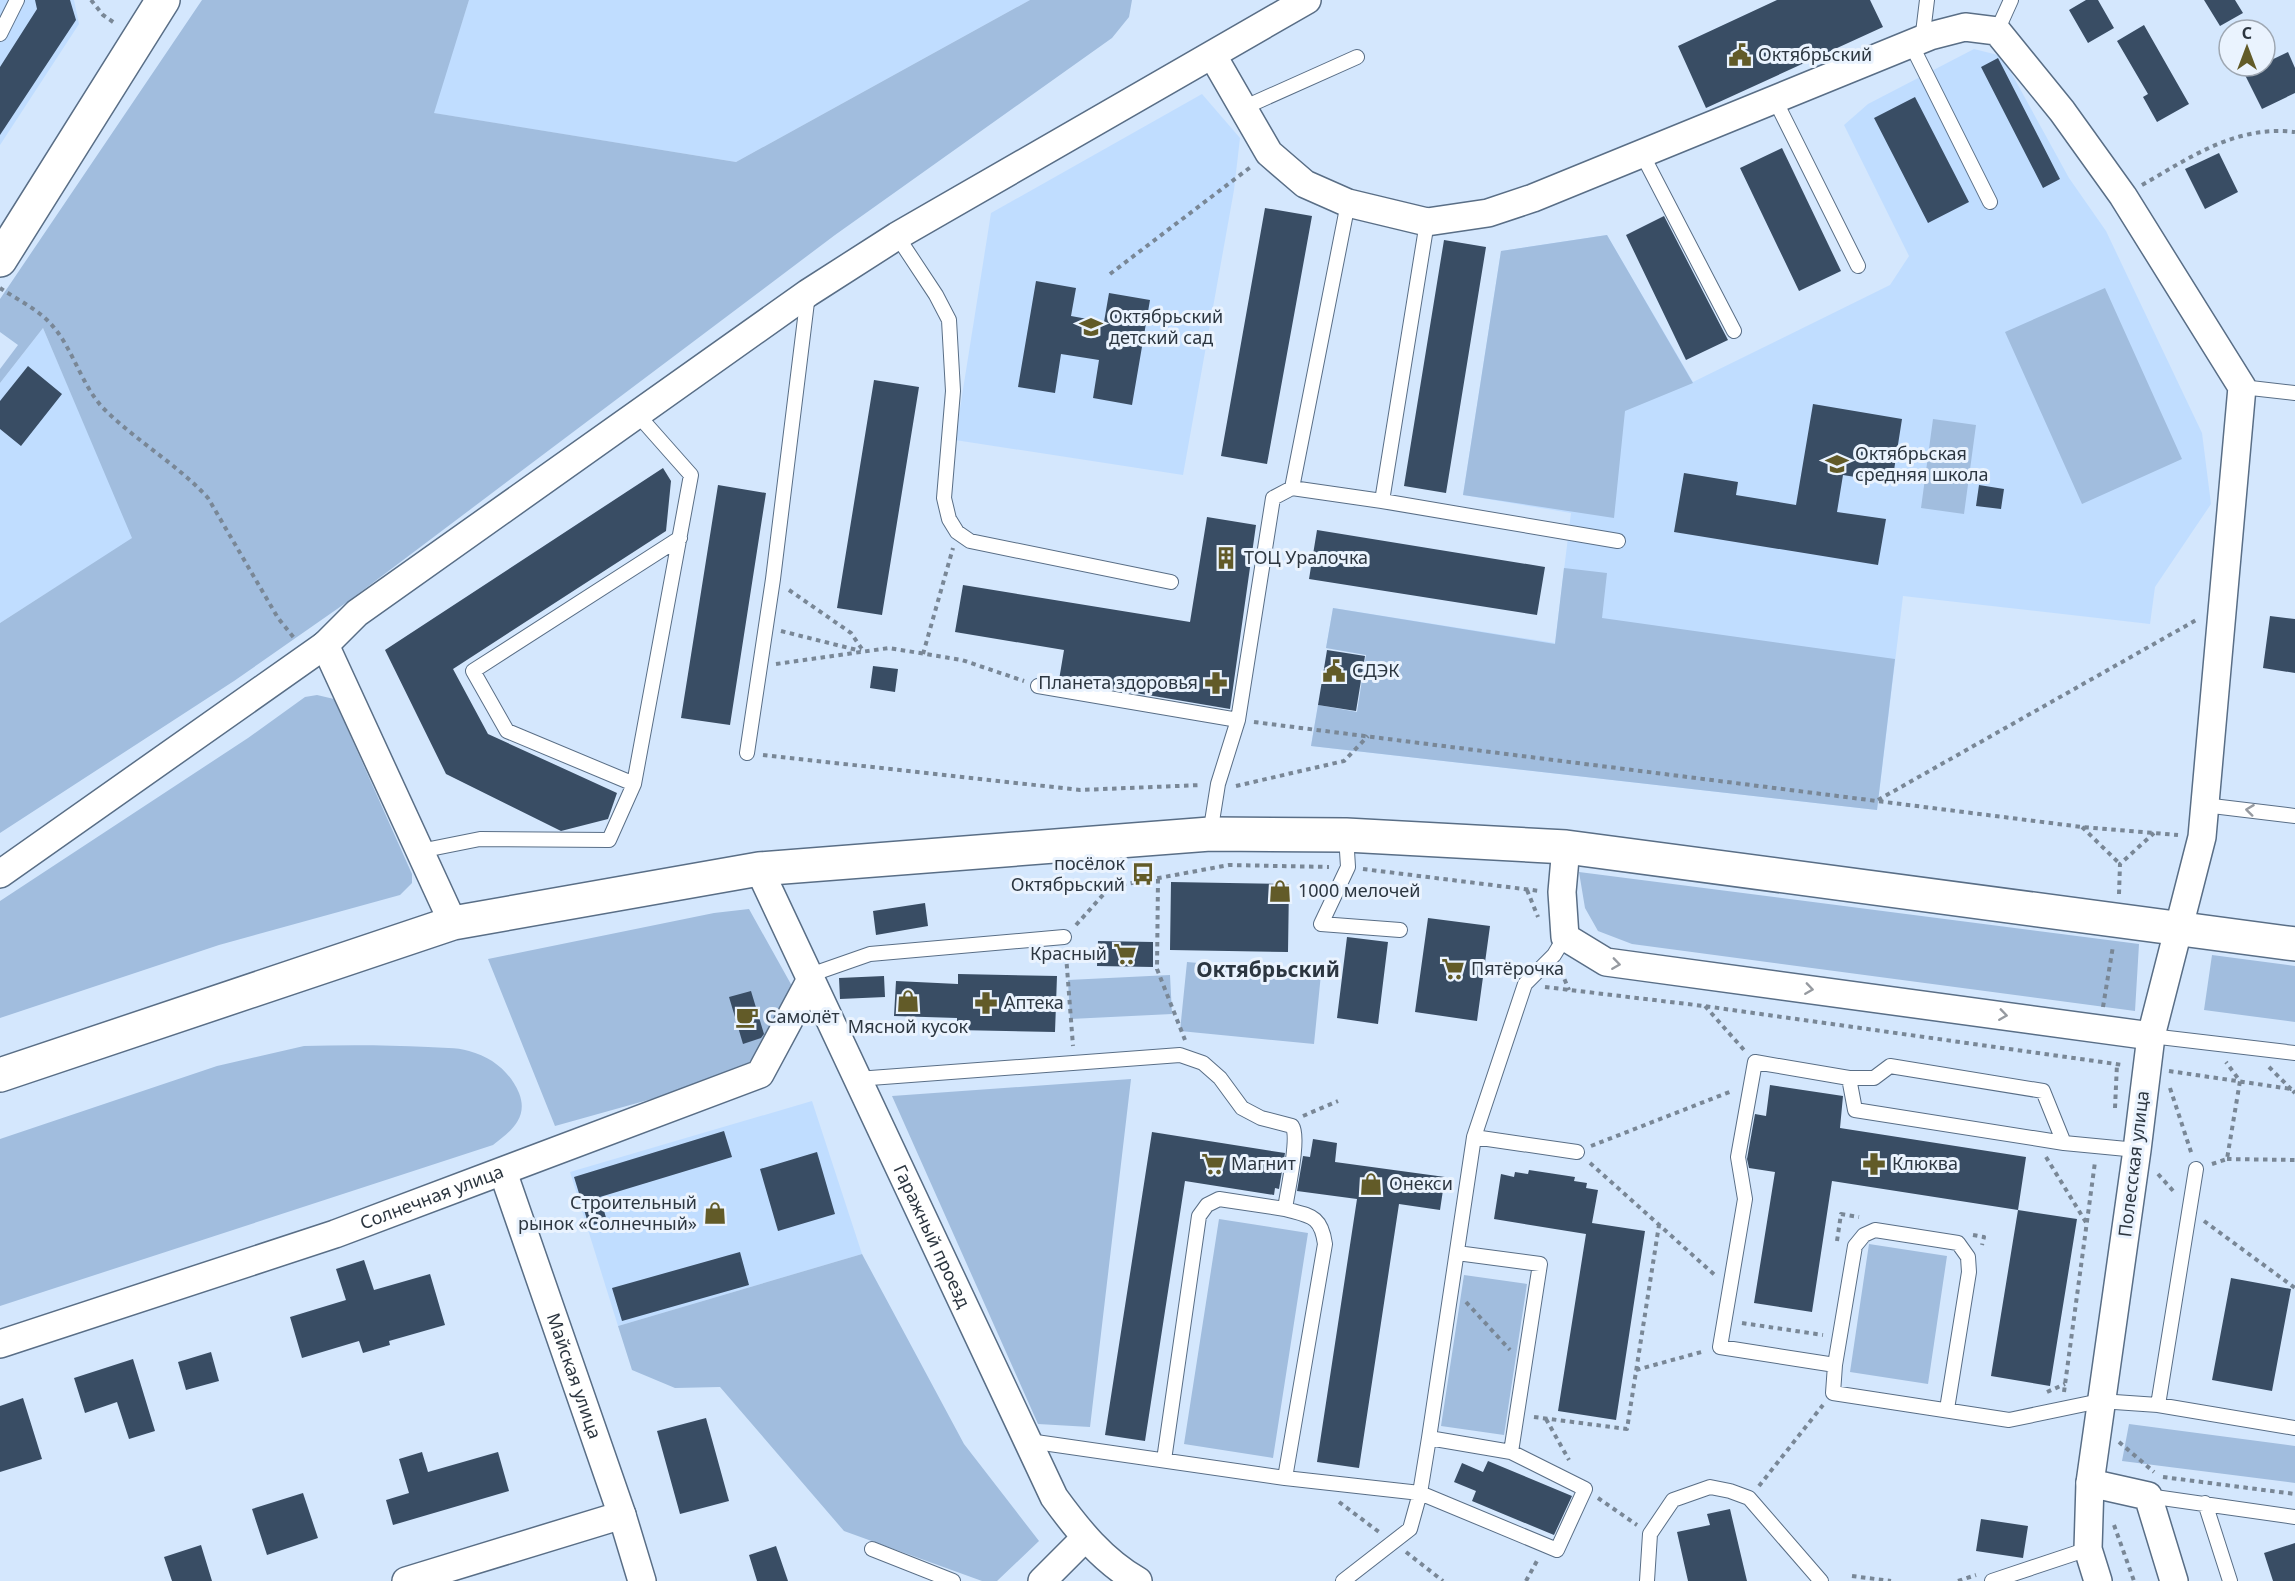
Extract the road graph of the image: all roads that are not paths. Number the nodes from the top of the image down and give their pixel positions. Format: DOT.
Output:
graph roads {
  1 [pos="17,0"];
  2 [pos="164,0"];
  3 [pos="1307,0"];
  4 [pos="1928,0"];
  5 [pos="2011,0"];
  6 [pos="1997,31"];
  7 [pos="0,34"];
  8 [pos="1917,42"];
  9 [pos="1213,56"];
  10 [pos="1357,57"];
  11 [pos="1774,98"];
  12 [pos="1243,108"];
  13 [pos="1642,154"];
  14 [pos="1990,202"];
  15 [pos="1348,203"];
  16 [pos="1427,222"];
  17 [pos="897,236"];
  18 [pos="0,261"];
  19 [pos="1857,266"];
  20 [pos="808,293"];
  21 [pos="1734,331"];
  22 [pos="2242,387"];
  23 [pos="2295,393"];
  24 [pos="637,414"];
  25 [pos="1292,488"];
  26 [pos="1382,501"];
  27 [pos="680,538"];
  28 [pos="1618,541"];
  29 [pos="1171,582"];
  30 [pos="325,645"];
  31 [pos="1038,686"];
  32 [pos="1238,720"];
  33 [pos="747,753"];
  34 [pos="634,784"];
  35 [pos="2204,805"];
  36 [pos="2295,816"];
  37 [pos="1210,834"];
  38 [pos="1346,835"];
  39 [pos="1566,847"];
  40 [pos="420,851"];
  41 [pos="759,869"];
  42 [pos="0,874"];
  43 [pos="453,923"];
  44 [pos="2178,928"];
  45 [pos="1400,930"];
  46 [pos="1565,936"];
  47 [pos="1065,937"];
  48 [pos="2295,944"];
  49 [pos="808,979"];
  50 [pos="2151,1036"];
  51 [pos="2295,1053"];
  52 [pos="0,1075"];
  53 [pos="1849,1078"];
  54 [pos="858,1079"];
  55 [pos="1474,1137"];
  56 [pos="2064,1143"];
  57 [pos="2137,1150"];
  58 [pos="1577,1152"];
  59 [pos="2196,1169"];
  60 [pos="503,1172"];
  61 [pos="1285,1209"];
  62 [pos="1456,1253"];
  63 [pos="0,1344"];
  64 [pos="1835,1365"];
  65 [pos="2158,1406"];
  66 [pos="1947,1409"];
  67 [pos="2099,1412"];
  68 [pos="2295,1428"];
  69 [pos="1430,1438"];
  70 [pos="1029,1442"];
  71 [pos="1511,1452"];
  72 [pos="1164,1460"];
  73 [pos="1285,1478"];
  74 [pos="2152,1483"];
  75 [pos="2095,1485"];
  76 [pos="1420,1493"];
  77 [pos="2205,1503"];
  78 [pos="622,1515"];
  79 [pos="2295,1517"];
  80 [pos="1084,1539"];
  81 [pos="872,1549"];
  82 [pos="2088,1549"];
  83 [pos="406,1581"];
  84 [pos="642,1581"];
  85 [pos="952,1581"];
  86 [pos="1042,1581"];
  87 [pos="1138,1581"];
  88 [pos="1343,1581"];
  89 [pos="1647,1581"];
  90 [pos="1821,1581"];
  91 [pos="1992,1581"];
  92 [pos="2098,1581"];
  93 [pos="2174,1581"];
  94 [pos="2230,1581"];
  1 -- 7 [label="lane"];
  2 -- 18 [label="main road"];
  3 -- 9 [label="street"];
  4 -- 8 [label="lane"];
  5 -- 6 [label="lane"];
  6 -- 8 [label="street"];
  6 -- 22 [label="street"];
  8 -- 11 [label="street"];
  8 -- 14 [label="lane"];
  9 -- 12 [label="street"];
  9 -- 17 [label="street"];
  10 -- 12 [label="lane"];
  11 -- 13 [label="street"];
  11 -- 19 [label="lane"];
  12 -- 15 [label="street"];
  13 -- 16 [label="street"];
  13 -- 21 [label="lane"];
  15 -- 16 [label="street"];
  15 -- 25 [label="lane"];
  16 -- 26 [label="lane"];
  17 -- 20 [label="street"];
  17 -- 29 [label="lane"];
  20 -- 24 [label="street"];
  20 -- 33 [label="lane"];
  22 -- 23 [label="lane"];
  22 -- 35 [label="street, Полесская улица"];
  24 -- 27 [label="lane"];
  24 -- 30 [label="street"];
  25 -- 26 [label="lane"];
  25 -- 32 [label="lane"];
  26 -- 28 [label="lane"];
  27 -- 34 [label="lane"];
  27 -- 34 [label="lane"];
  30 -- 40 [label="street"];
  30 -- 42 [label="street"];
  31 -- 32 [label="lane"];
  32 -- 37 [label="lane"];
  34 -- 40 [label="lane"];
  36 -- 35 [label="lane, one-way"];
  35 -- 44 [label="street, Полесская улица"];
  37 -- 38 [label="main road"];
  37 -- 41 [label="main road"];
  38 -- 39 [label="main road"];
  38 -- 45 [label="lane"];
  39 -- 44 [label="main road"];
  39 -- 46 [label="street"];
  40 -- 43 [label="street"];
  41 -- 43 [label="main road"];
  41 -- 49 [label="street, Гаражный проезд"];
  43 -- 52 [label="main road"];
  44 -- 48 [label="main road"];
  44 -- 50 [label="street, Полесская улица"];
  46 -- 50 [label="street, one-way"];
  46 -- 55 [label="lane"];
  47 -- 49 [label="lane"];
  49 -- 54 [label="street, Гаражный проезд"];
  49 -- 60 [label="street, Солнечная улица"];
  50 -- 51 [label="lane"];
  50 -- 57 [label="street, Полесская улица"];
  53 -- 56 [label="lane"];
  53 -- 56 [label="lane"];
  53 -- 64 [label="lane"];
  54 -- 61 [label="lane"];
  54 -- 70 [label="street, Гаражный проезд"];
  55 -- 58 [label="lane"];
  55 -- 62 [label="lane"];
  56 -- 57 [label="lane"];
  57 -- 67 [label="street, Полесская улица"];
  59 -- 65 [label="lane"];
  60 -- 63 [label="street, Солнечная улица"];
  60 -- 78 [label="street, Майская улица"];
  61 -- 72 [label="lane"];
  61 -- 73 [label="lane"];
  62 -- 69 [label="lane"];
  62 -- 71 [label="lane"];
  64 -- 66 [label="lane"];
  64 -- 66 [label="lane"];
  65 -- 67 [label="lane"];
  65 -- 68 [label="lane"];
  66 -- 67 [label="lane"];
  67 -- 75 [label="street, Полесская улица"];
  69 -- 71 [label="lane"];
  69 -- 76 [label="lane"];
  70 -- 72 [label="lane"];
  70 -- 80 [label="street, Гаражный проезд"];
  71 -- 76 [label="lane"];
  72 -- 73 [label="lane"];
  73 -- 76 [label="lane"];
  74 -- 75 [label="street"];
  74 -- 77 [label="lane"];
  74 -- 93 [label="street"];
  75 -- 82 [label="street, Полесская улица"];
  76 -- 88 [label="lane"];
  77 -- 79 [label="lane"];
  77 -- 94 [label="lane"];
  78 -- 83 [label="street"];
  78 -- 84 [label="street, Майская улица"];
  80 -- 86 [label="street"];
  80 -- 87 [label="street, Гаражный проезд"];
  81 -- 85 [label="lane"];
  82 -- 91 [label="lane"];
  82 -- 92 [label="street, Полесская улица"];
  89 -- 90 [label="lane"];
}
